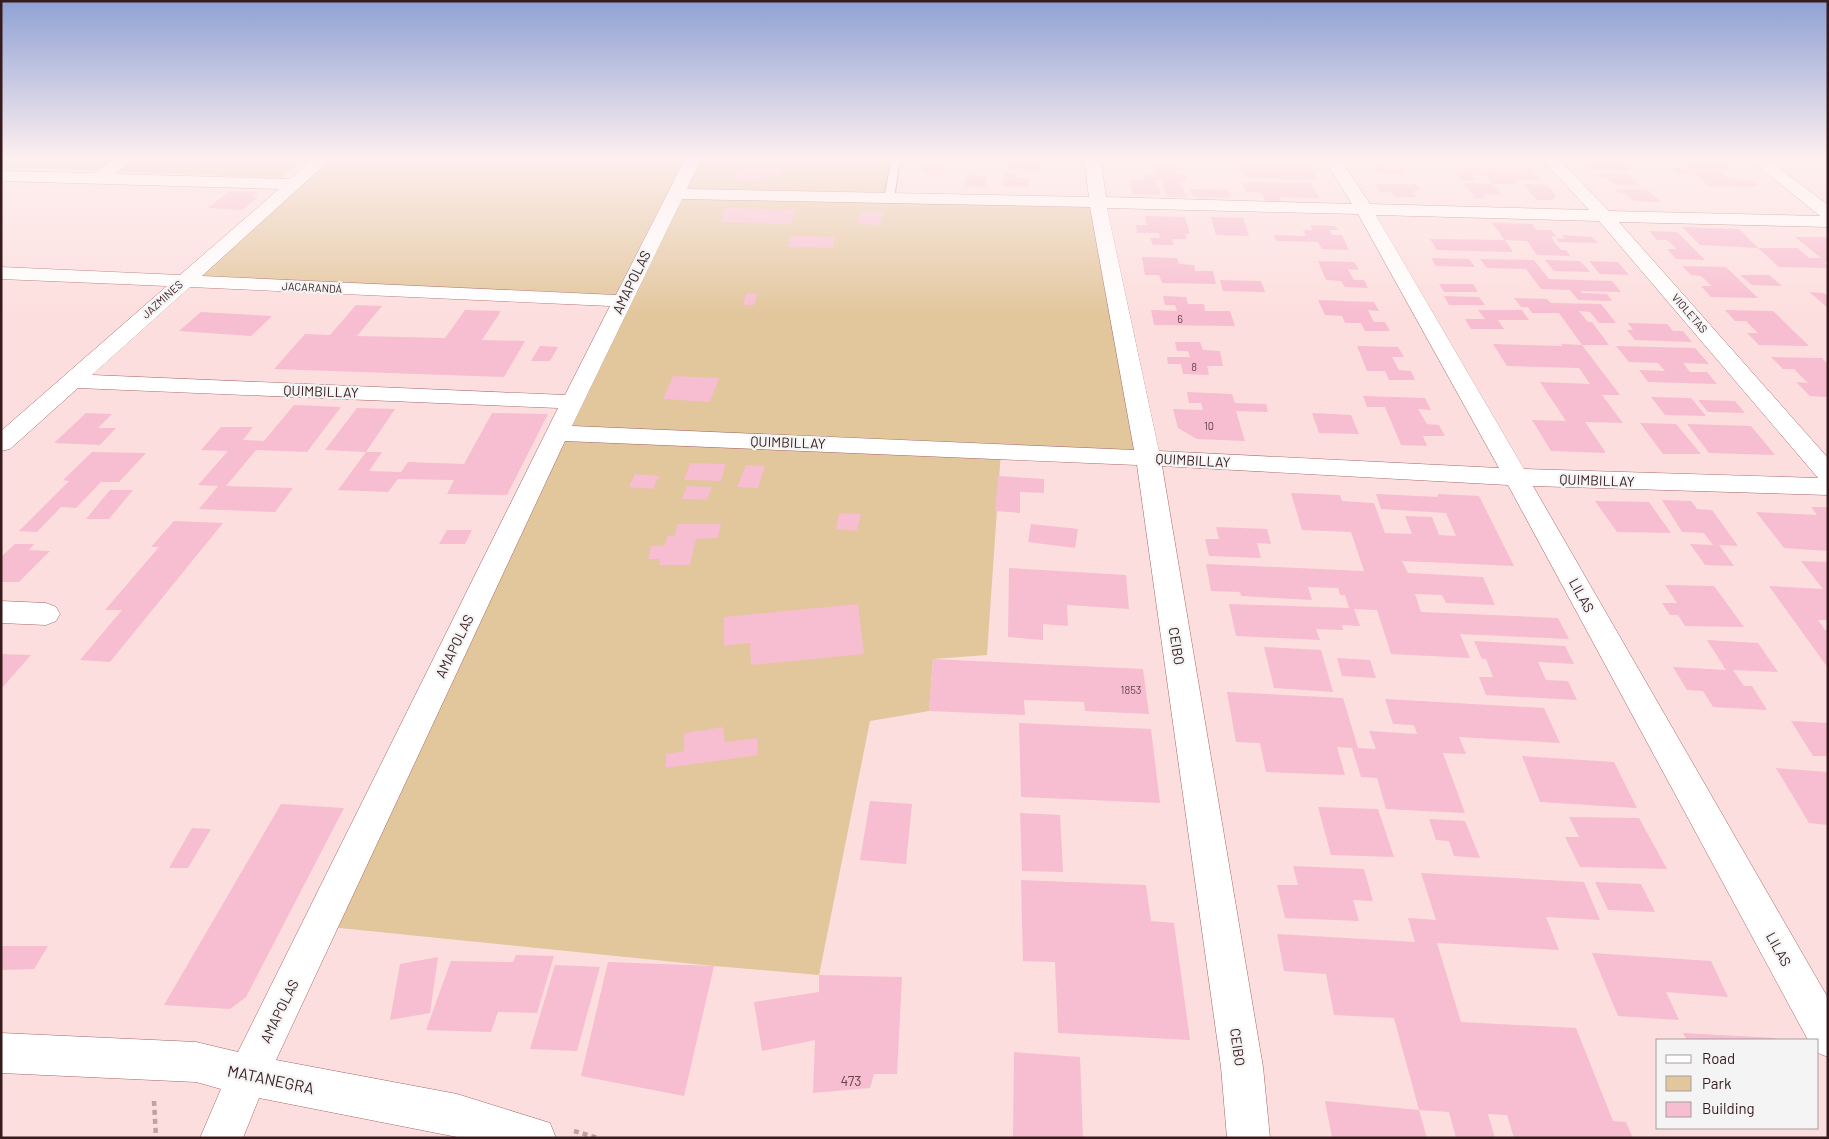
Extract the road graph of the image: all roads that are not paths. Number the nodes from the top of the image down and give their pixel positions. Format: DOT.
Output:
graph roads {
  1 [pos="265,210"];
  2 [pos="666,210"];
  3 [pos="1100,210"];
  4 [pos="1365,210"];
  5 [pos="1419,210"];
  6 [pos="1599,210"];
  7 [pos="1603,214"];
  8 [pos="1828,222"];
  9 [pos="1,273"];
  10 [pos="182,282"];
  11 [pos="622,301"];
  12 [pos="71,381"];
  13 [pos="572,402"];
  14 [pos="557,433"];
  15 [pos="3,441"];
  16 [pos="1148,458"];
  17 [pos="1828,474"];
  18 [pos="1516,477"];
  19 [pos="1828,487"];
  20 [pos="1,612"];
  21 [pos="46,614"];
  22 [pos="1828,1036"];
  23 [pos="1,1053"];
  24 [pos="248,1075"];
  25 [pos="552,1134"];
  26 [pos="220,1138"];
  27 [pos="1249,1138"];
  1 -- 10 [label="street, JAZMINES"];
  2 -- 11 [label="street, AMAPOLAS"];
  3 -- 16 [label="street, CEIBO"];
  4 -- 18 [label="street, LILAS"];
  5 -- 7 [label="street"];
  6 -- 7 [label="street, VIOLETAS"];
  7 -- 8 [label="street"];
  7 -- 17 [label="street, VIOLETAS"];
  9 -- 10 [label="street, JACARANDÁ"];
  10 -- 11 [label="street, JACARANDÁ"];
  10 -- 12 [label="street, JAZMINES"];
  11 -- 13 [label="street, AMAPOLAS"];
  12 -- 13 [label="street, QUIMBILLAY"];
  12 -- 15 [label="street, JAZMINES"];
  13 -- 14 [label="street, AMAPOLAS"];
  14 -- 16 [label="street, QUIMBILLAY"];
  14 -- 24 [label="street, AMAPOLAS"];
  16 -- 18 [label="street, QUIMBILLAY"];
  16 -- 27 [label="street, CEIBO"];
  18 -- 19 [label="street, QUIMBILLAY"];
  18 -- 22 [label="street, LILAS"];
  20 -- 21 [label="street"];
  23 -- 24 [label="street, MATANEGRA"];
  24 -- 25 [label="street, MATANEGRA"];
  24 -- 26 [label="street, AMAPOLAS"];
}
